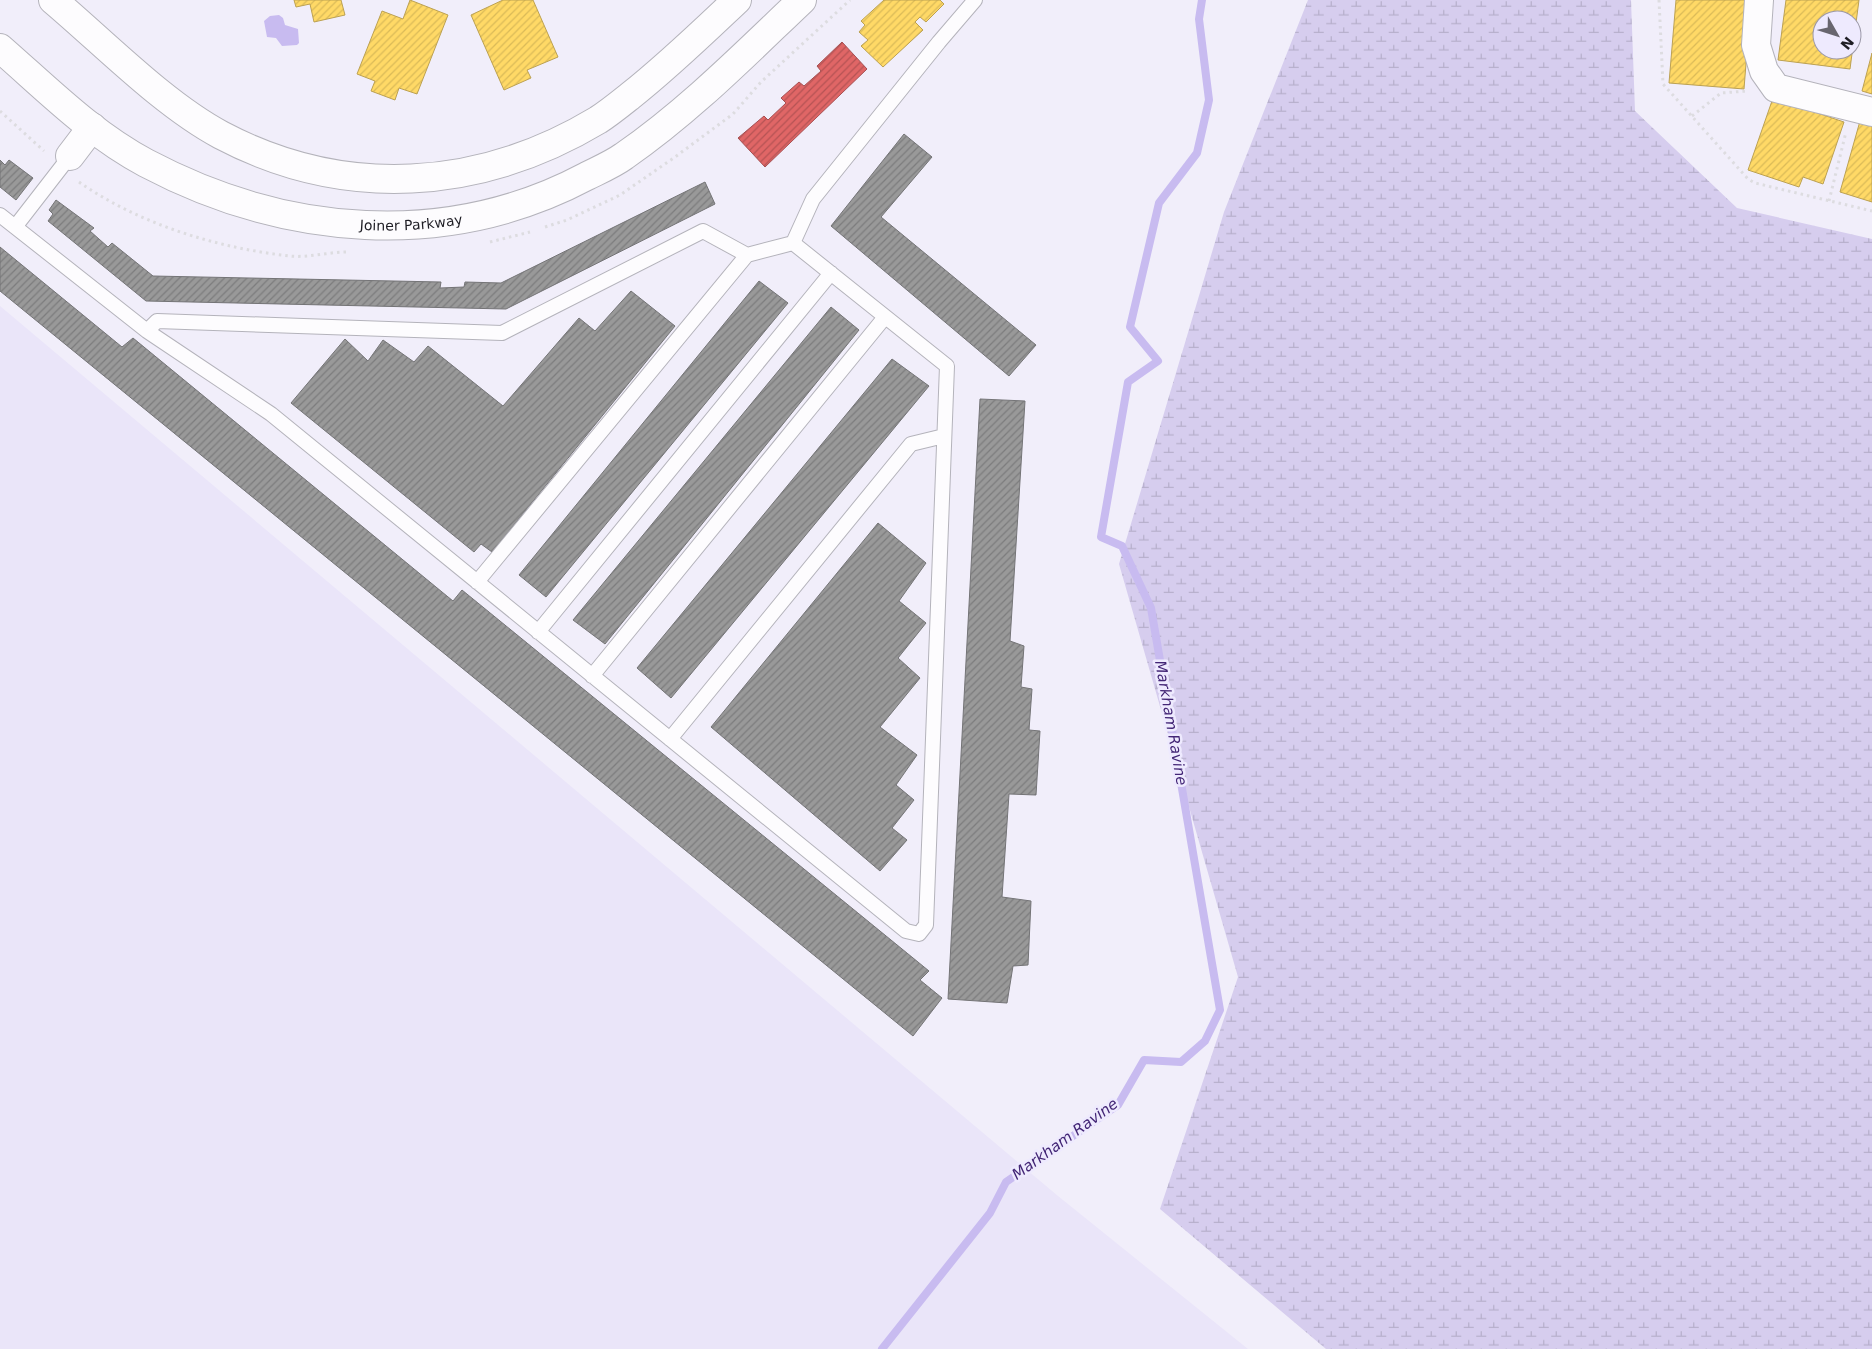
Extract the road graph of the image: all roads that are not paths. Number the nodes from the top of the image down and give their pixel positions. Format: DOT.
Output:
graph roads {
  1 [pos="53,0"];
  2 [pos="737,0"];
  3 [pos="802,0"];
  4 [pos="975,0"];
  5 [pos="1759,0"];
  6 [pos="0,48"];
  7 [pos="1862,110"];
  8 [pos="92,127"];
  9 [pos="70,156"];
  10 [pos="0,216"];
  11 [pos="15,227"];
  12 [pos="793,243"];
  13 [pos="747,255"];
  14 [pos="831,273"];
  15 [pos="885,317"];
  16 [pos="147,331"];
  17 [pos="944,436"];
  18 [pos="477,582"];
  19 [pos="538,632"];
  20 [pos="592,676"];
  21 [pos="670,739"];
  1 -- 2 [label="street"];
  3 -- 8 [label="street, Joiner Parkway"];
  4 -- 12 [label="lane"];
  5 -- 7 [label="street"];
  6 -- 8 [label="street, Joiner Parkway"];
  8 -- 9 [label="street"];
  9 -- 11 [label="lane"];
  10 -- 11 [label="lane"];
  11 -- 16 [label="lane"];
  12 -- 13 [label="lane"];
  12 -- 14 [label="lane"];
  13 -- 16 [label="lane"];
  13 -- 18 [label="lane"];
  14 -- 15 [label="lane"];
  14 -- 19 [label="lane"];
  15 -- 17 [label="lane"];
  15 -- 20 [label="lane"];
  16 -- 18 [label="lane"];
  17 -- 21 [label="lane"];
  17 -- 21 [label="lane"];
  18 -- 19 [label="lane"];
  19 -- 20 [label="lane"];
  20 -- 21 [label="lane"];
}
